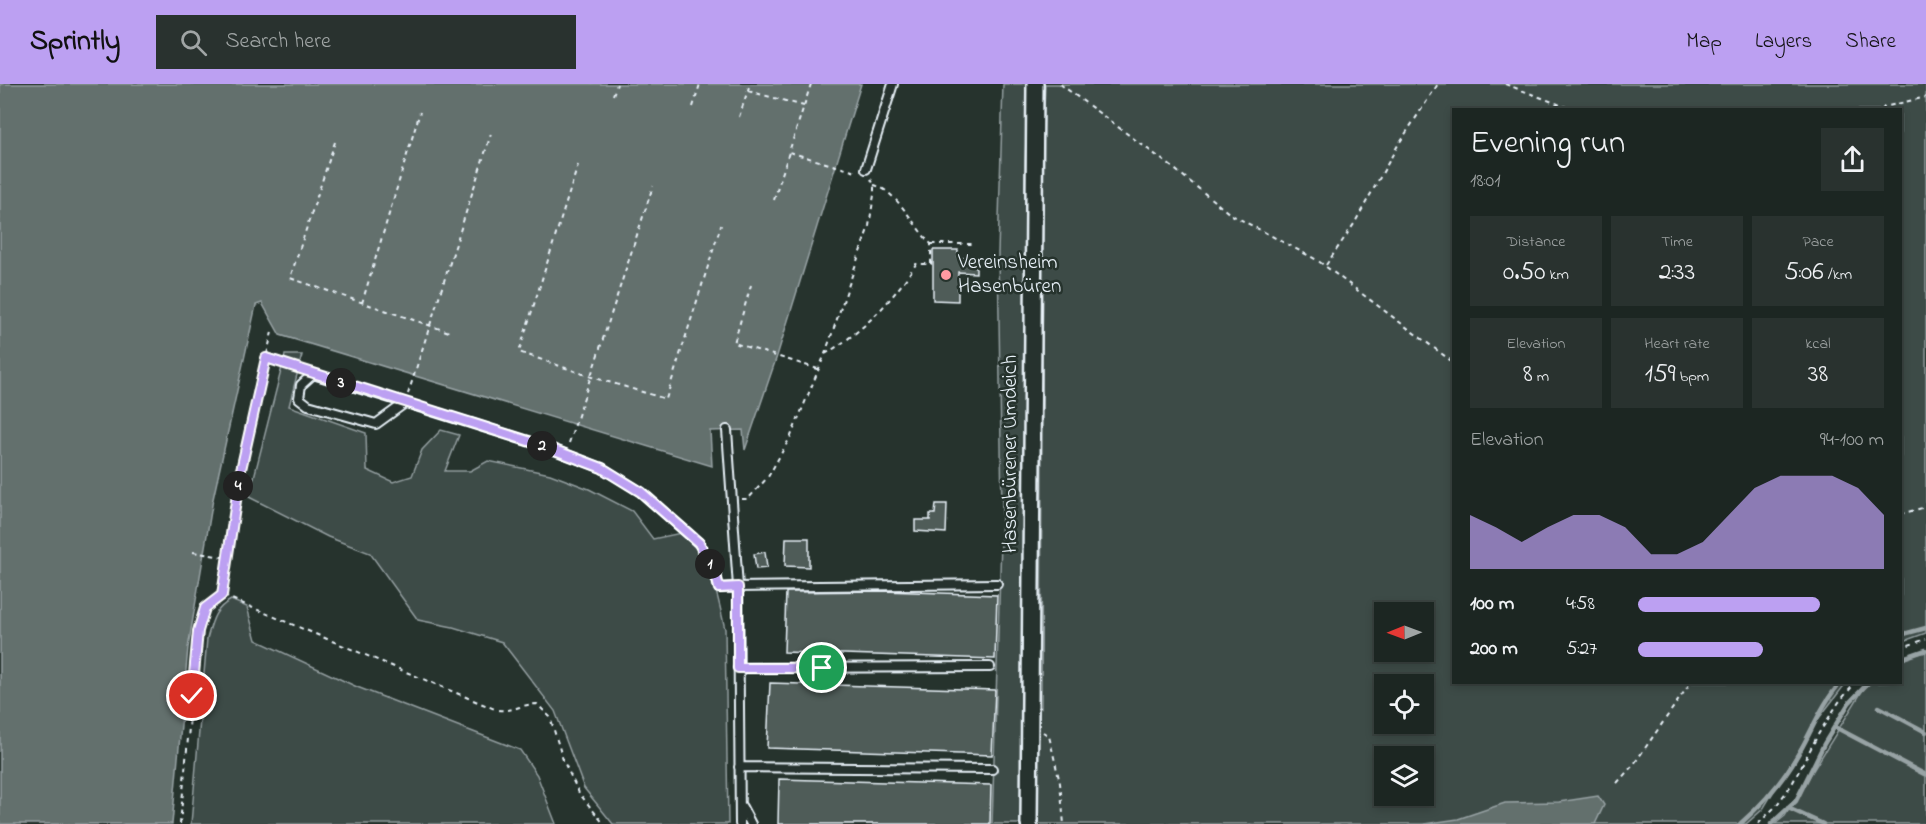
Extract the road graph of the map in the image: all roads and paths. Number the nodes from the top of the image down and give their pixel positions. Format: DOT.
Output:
graph roads {
  1 [pos="616,84"];
  2 [pos="700,84"];
  3 [pos="750,84"];
  4 [pos="811,84"];
  5 [pos="892,84"];
  6 [pos="1035,84"];
  7 [pos="1060,84"];
  8 [pos="1438,84"];
  9 [pos="1504,84"];
  10 [pos="748,91"];
  11 [pos="613,95"];
  12 [pos="1926,98"];
  13 [pos="804,106"];
  14 [pos="693,107"];
  15 [pos="1569,108"];
  16 [pos="1883,108"];
  17 [pos="420,112"];
  18 [pos="740,117"];
  19 [pos="491,134"];
  20 [pos="335,142"];
  21 [pos="789,152"];
  22 [pos="578,165"];
  23 [pos="868,172"];
  24 [pos="874,185"];
  25 [pos="653,186"];
  26 [pos="774,200"];
  27 [pos="721,225"];
  28 [pos="931,244"];
  29 [pos="975,244"];
  30 [pos="1325,266"];
  31 [pos="751,285"];
  32 [pos="362,303"];
  33 [pos="431,326"];
  34 [pos="272,332"];
  35 [pos="452,333"];
  36 [pos="825,354"];
  37 [pos="266,358"];
  38 [pos="1452,361"];
  39 [pos="818,369"];
  40 [pos="313,374"];
  41 [pos="592,377"];
  42 [pos="405,403"];
  43 [pos="727,430"];
  44 [pos="565,454"];
  45 [pos="731,500"];
  46 [pos="1926,507"];
  47 [pos="1902,513"];
  48 [pos="193,552"];
  49 [pos="228,558"];
  50 [pos="997,584"];
  51 [pos="738,587"];
  52 [pos="222,595"];
  53 [pos="1925,641"];
  54 [pos="1902,647"];
  55 [pos="990,667"];
  56 [pos="738,668"];
  57 [pos="1690,684"];
  58 [pos="1854,684"];
  59 [pos="1031,723"];
  60 [pos="739,766"];
  61 [pos="992,769"];
  62 [pos="1617,783"];
  63 [pos="740,803"];
  64 [pos="180,824"];
  65 [pos="604,824"];
  66 [pos="740,824"];
  67 [pos="750,824"];
  68 [pos="1029,824"];
  69 [pos="1064,824"];
  70 [pos="1758,824"];
  1 -- 11 [label="path"];
  2 -- 14 [label="path"];
  3 -- 10 [label="path"];
  4 -- 13 [label="path"];
  5 -- 23 [label="lane"];
  6 -- 59 [label="street, Hasenbürener Umdeich"];
  7 -- 30 [label="path"];
  8 -- 30 [label="path"];
  9 -- 15 [label="path"];
  10 -- 13 [label="path"];
  10 -- 18 [label="path"];
  12 -- 16 [label="path"];
  13 -- 21 [label="path"];
  17 -- 32 [label="path"];
  19 -- 33 [label="path"];
  20 -- 32 [label="path"];
  21 -- 23 [label="path"];
  21 -- 26 [label="path"];
  22 -- 41 [label="path"];
  23 -- 24 [label="path"];
  24 -- 28 [label="path"];
  24 -- 36 [label="path"];
  25 -- 41 [label="path"];
  27 -- 41 [label="path"];
  28 -- 29 [label="path"];
  28 -- 36 [label="path"];
  30 -- 38 [label="path"];
  31 -- 39 [label="path"];
  32 -- 33 [label="path"];
  33 -- 35 [label="path"];
  33 -- 42 [label="path"];
  34 -- 37 [label="path"];
  36 -- 39 [label="path"];
  37 -- 40 [label="path"];
  37 -- 49 [label="path"];
  39 -- 45 [label="path"];
  40 -- 42 [label="lane"];
  40 -- 42 [label="lane"];
  41 -- 44 [label="path"];
  42 -- 44 [label="lane"];
  43 -- 45 [label="lane"];
  44 -- 51 [label="lane"];
  45 -- 51 [label="lane"];
  46 -- 47 [label="path"];
  48 -- 49 [label="path"];
  49 -- 52 [label="path"];
  50 -- 51 [label="lane"];
  51 -- 56 [label="lane"];
  52 -- 64 [label="path"];
  52 -- 65 [label="path"];
  53 -- 54 [label="path"];
  55 -- 56 [label="lane"];
  56 -- 60 [label="lane"];
  57 -- 62 [label="path"];
  58 -- 70 [label="path"];
  59 -- 68 [label="street, Hasenbürener Umdeich"];
  59 -- 69 [label="path"];
  60 -- 61 [label="lane"];
  60 -- 63 [label="lane"];
  63 -- 66 [label="lane"];
  63 -- 67 [label="lane"];
}
